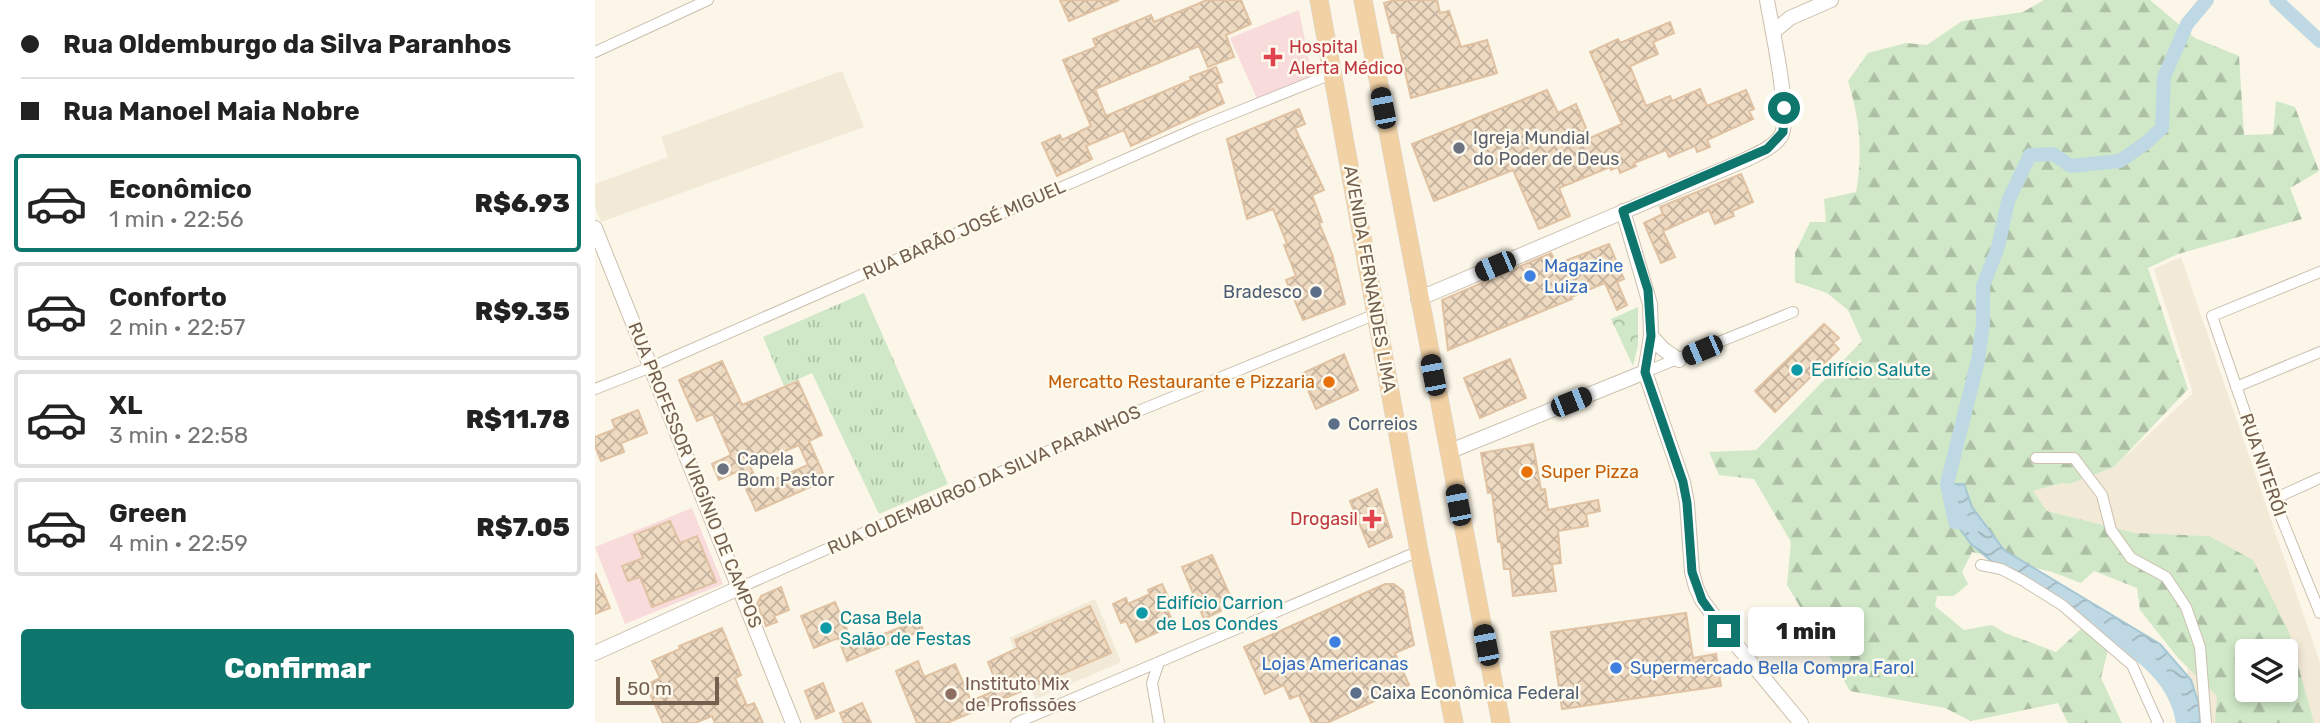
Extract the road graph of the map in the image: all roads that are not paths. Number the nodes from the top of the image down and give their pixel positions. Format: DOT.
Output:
graph roads {
  1 [pos="708,0"];
  2 [pos="1319,0"];
  3 [pos="1363,0"];
  4 [pos="1831,0"];
  5 [pos="1768,7"];
  6 [pos="1790,18"];
  7 [pos="1773,32"];
  8 [pos="595,52"];
  9 [pos="1334,73"];
  10 [pos="1623,211"];
  11 [pos="595,228"];
  12 [pos="2320,272"];
  13 [pos="1418,299"];
  14 [pos="1793,312"];
  15 [pos="1376,314"];
  16 [pos="1651,336"];
  17 [pos="2320,352"];
  18 [pos="1679,360"];
  19 [pos="651,367"];
  20 [pos="1645,372"];
  21 [pos="2236,387"];
  22 [pos="595,389"];
  23 [pos="1448,452"];
  24 [pos="2036,458"];
  25 [pos="2320,478"];
  26 [pos="2274,499"];
  27 [pos="1419,551"];
  28 [pos="1981,565"];
  29 [pos="741,587"];
  30 [pos="2320,613"];
  31 [pos="595,653"];
  32 [pos="1159,662"];
  33 [pos="1131,673"];
  34 [pos="1152,682"];
  35 [pos="793,723"];
  36 [pos="1016,723"];
  37 [pos="1159,723"];
  38 [pos="1454,723"];
  39 [pos="1501,723"];
  40 [pos="1801,723"];
  41 [pos="2158,723"];
  42 [pos="2206,723"];
  1 -- 8 [label="street"];
  2 -- 9 [label="highway, AVENIDA FERNANDES LIMA"];
  3 -- 13 [label="highway"];
  4 -- 6 [label="street"];
  5 -- 6 [label="street"];
  5 -- 7 [label="street"];
  6 -- 7 [label="street"];
  7 -- 10 [label="street"];
  9 -- 15 [label="highway, AVENIDA FERNANDES LIMA"];
  9 -- 19 [label="street, RUA BARÃO JOSÉ MIGUEL"];
  10 -- 13 [label="street"];
  10 -- 16 [label="street"];
  11 -- 19 [label="street, RUA PROFESSOR VIRGÍNIO DE CAMPOS"];
  12 -- 21 [label="street, RUA NITERÓI"];
  13 -- 23 [label="highway"];
  14 -- 18 [label="street"];
  15 -- 27 [label="highway, AVENIDA FERNANDES LIMA"];
  15 -- 29 [label="street, RUA OLDEMBURGO DA SILVA PARANHOS"];
  16 -- 18 [label="street"];
  16 -- 20 [label="street"];
  17 -- 21 [label="street"];
  18 -- 20 [label="street"];
  19 -- 22 [label="street, RUA BARÃO JOSÉ MIGUEL"];
  19 -- 29 [label="street, RUA PROFESSOR VIRGÍNIO DE CAMPOS"];
  20 -- 23 [label="street"];
  20 -- 40 [label="street"];
  21 -- 26 [label="street, RUA NITERÓI"];
  23 -- 39 [label="highway"];
  24 -- 42 [label="street"];
  25 -- 26 [label="street"];
  26 -- 30 [label="street, RUA NITERÓI"];
  27 -- 32 [label="street"];
  27 -- 38 [label="highway, AVENIDA FERNANDES LIMA"];
  28 -- 41 [label="street"];
  29 -- 31 [label="street, RUA OLDEMBURGO DA SILVA PARANHOS"];
  29 -- 35 [label="street, RUA PROFESSOR VIRGÍNIO DE CAMPOS"];
  32 -- 33 [label="street"];
  32 -- 34 [label="street"];
  33 -- 34 [label="street"];
  33 -- 36 [label="street"];
  34 -- 37 [label="street"];
}
